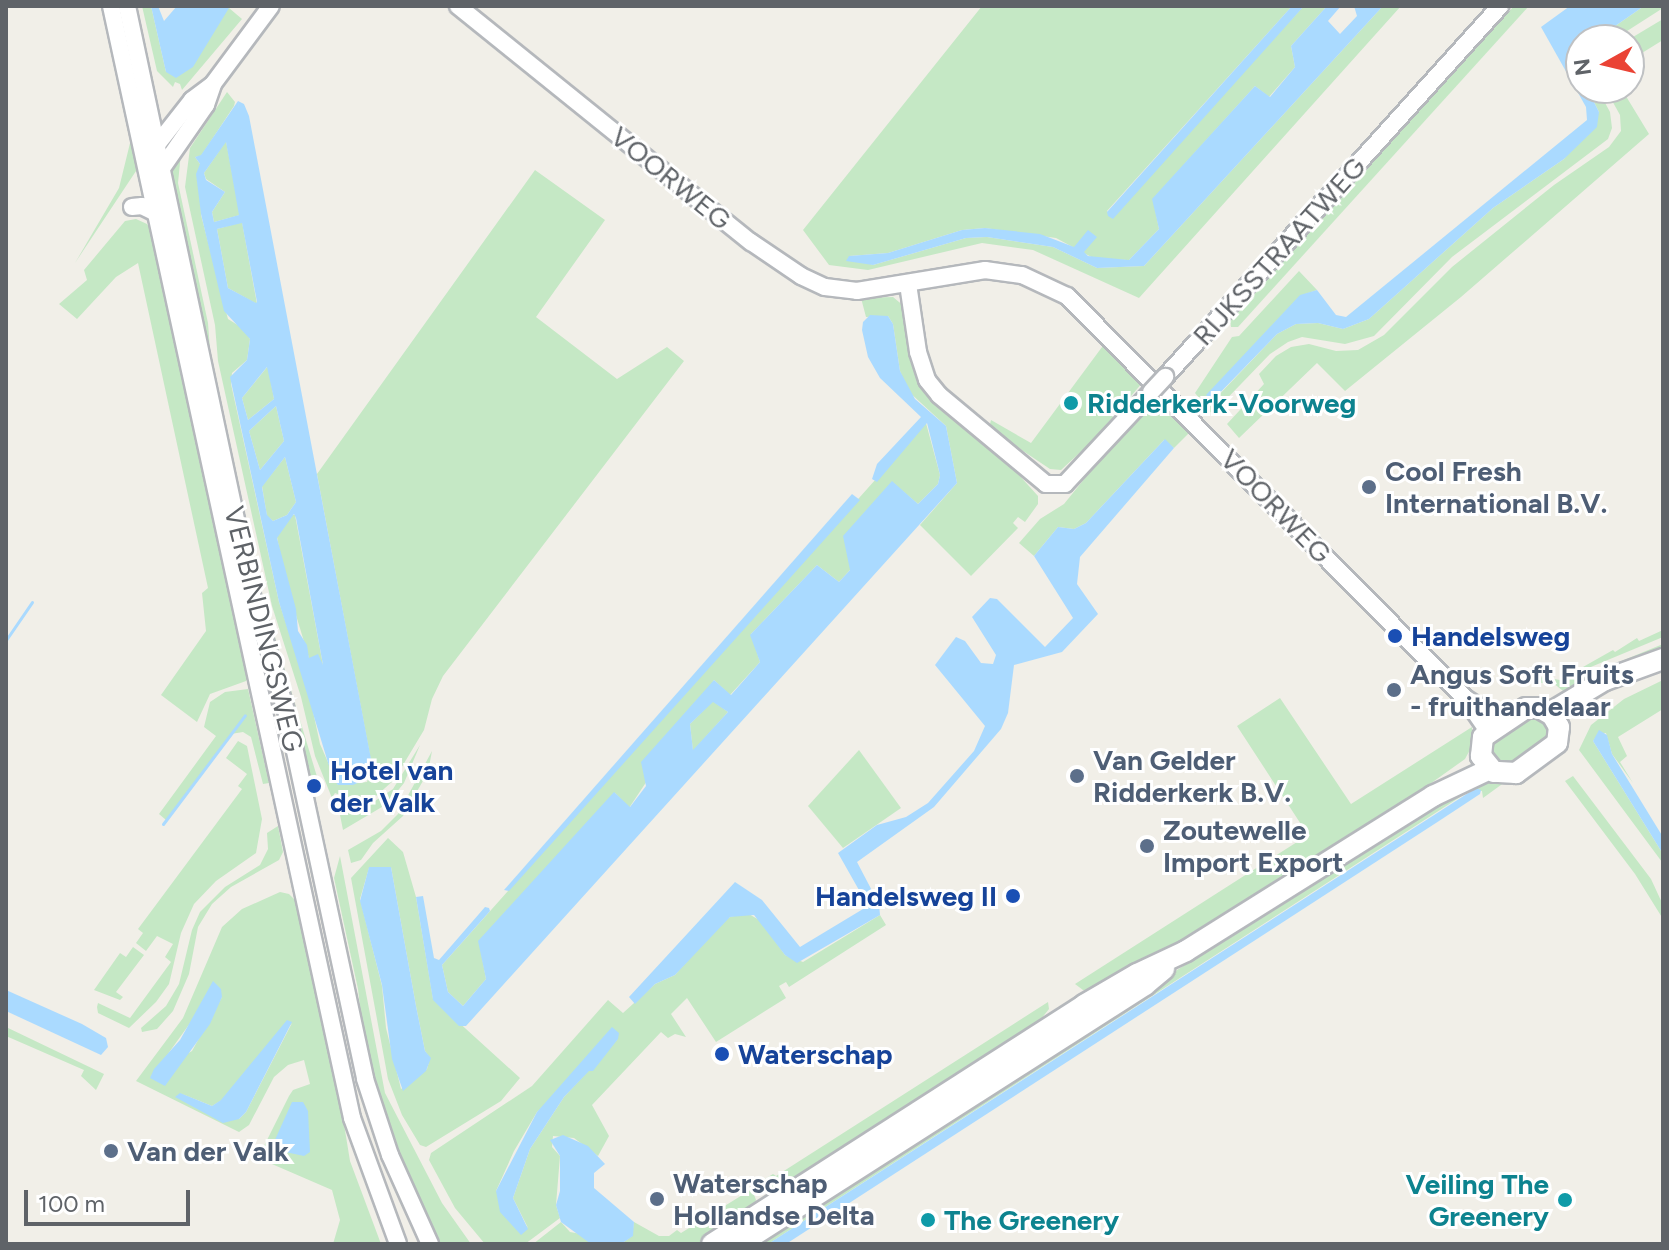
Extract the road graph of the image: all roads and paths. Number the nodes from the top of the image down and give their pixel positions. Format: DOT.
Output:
graph roads {
  1 [pos="111,6"];
  2 [pos="127,6"];
  3 [pos="271,6"];
  4 [pos="458,6"];
  5 [pos="1500,6"];
  6 [pos="213,84"];
  7 [pos="150,113"];
  8 [pos="177,118"];
  9 [pos="156,145"];
  10 [pos="145,163"];
  11 [pos="162,170"];
  12 [pos="149,185"];
  13 [pos="132,207"];
  14 [pos="154,212"];
  15 [pos="908,284"];
  16 [pos="1663,659"];
  17 [pos="1554,720"];
  18 [pos="1495,727"];
  19 [pos="1485,762"];
  20 [pos="1186,951"];
  21 [pos="398,1244"];
  22 [pos="430,1244"];
  23 [pos="712,1244"];
  24 [pos="740,1244"];
  1 -- 10 [label="street, VERBINDINGSWEG"];
  2 -- 7 [label="street, VERBINDINGSWEG"];
  3 -- 6 [label="street"];
  4 -- 15 [label="street, VOORWEG"];
  5 -- 15 [label="street, RIJKSSTRAATWEG, bridge"];
  6 -- 8 [label="street"];
  6 -- 11 [label="street"];
  7 -- 8 [label="street"];
  7 -- 9 [label="street, VERBINDINGSWEG"];
  8 -- 9 [label="street"];
  9 -- 10 [label="street"];
  9 -- 11 [label="street, VERBINDINGSWEG"];
  10 -- 12 [label="street, VERBINDINGSWEG"];
  11 -- 12 [label="street"];
  11 -- 22 [label="street, VERBINDINGSWEG"];
  12 -- 14 [label="street, VERBINDINGSWEG"];
  13 -- 14 [label="street"];
  14 -- 21 [label="street, VERBINDINGSWEG"];
  15 -- 18 [label="street, VOORWEG"];
  16 -- 17 [label="main road"];
  17 -- 18 [label="main road"];
  17 -- 19 [label="main road"];
  18 -- 19 [label="main road"];
  19 -- 20 [label="main road"];
  20 -- 23 [label="main road"];
  20 -- 24 [label="main road"];
}
